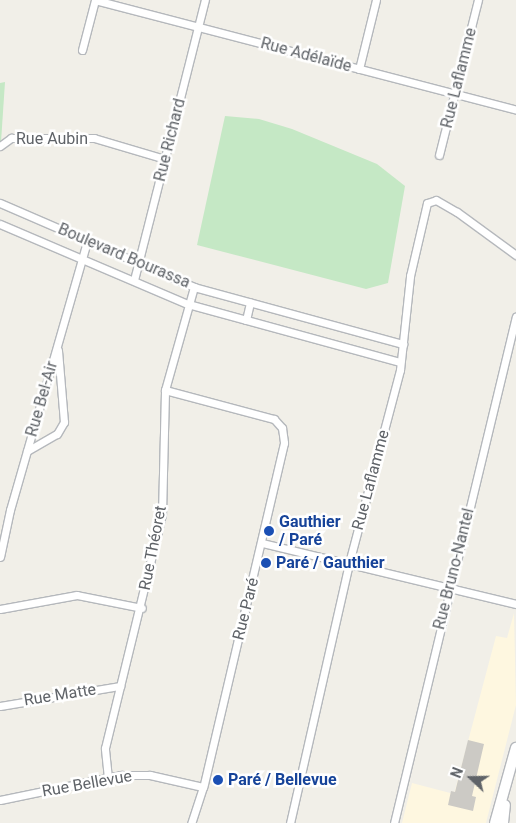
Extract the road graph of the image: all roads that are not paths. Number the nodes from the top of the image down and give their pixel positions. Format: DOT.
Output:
graph roads {
  1 [pos="95,0"];
  2 [pos="205,0"];
  3 [pos="376,0"];
  4 [pos="478,0"];
  5 [pos="198,27"];
  6 [pos="82,50"];
  7 [pos="359,69"];
  8 [pos="454,95"];
  9 [pos="516,110"];
  10 [pos="0,146"];
  11 [pos="439,155"];
  12 [pos="165,159"];
  13 [pos="0,203"];
  14 [pos="0,224"];
  15 [pos="87,241"];
  16 [pos="516,255"];
  17 [pos="82,258"];
  18 [pos="138,263"];
  19 [pos="134,280"];
  20 [pos="194,287"];
  21 [pos="250,302"];
  22 [pos="189,304"];
  23 [pos="516,316"];
  24 [pos="246,320"];
  25 [pos="403,344"];
  26 [pos="57,347"];
  27 [pos="400,362"];
  28 [pos="165,390"];
  29 [pos="27,451"];
  30 [pos="262,543"];
  31 [pos="0,557"];
  32 [pos="350,563"];
  33 [pos="449,586"];
  34 [pos="516,604"];
  35 [pos="142,608"];
  36 [pos="0,610"];
  37 [pos="120,686"];
  38 [pos="0,706"];
  39 [pos="516,748"];
  40 [pos="108,778"];
  41 [pos="506,786"];
  42 [pos="203,787"];
  43 [pos="0,800"];
  44 [pos="191,823"];
  45 [pos="290,823"];
  46 [pos="394,823"];
  47 [pos="495,823"];
  48 [pos="503,823"];
  1 -- 5 [label="street, Rue Adélaïde"];
  1 -- 6 [label="street"];
  2 -- 5 [label="street, Rue Richard"];
  3 -- 7 [label="street"];
  4 -- 8 [label="street, Rue Laflamme"];
  5 -- 7 [label="street, Rue Adélaïde"];
  5 -- 12 [label="street, Rue Richard"];
  7 -- 8 [label="street, Rue Adélaïde"];
  8 -- 9 [label="street, Rue Adélaïde"];
  8 -- 11 [label="street, Rue Laflamme"];
  10 -- 12 [label="street, Rue Aubin"];
  12 -- 18 [label="street, Rue Richard"];
  13 -- 15 [label="street, Boulevard Bourassa"];
  14 -- 17 [label="street, Boulevard Bourassa"];
  15 -- 17 [label="street, Rue Bel-Air"];
  15 -- 18 [label="street, Boulevard Bourassa"];
  16 -- 25 [label="street, Rue Laflamme"];
  17 -- 19 [label="street, Boulevard Bourassa"];
  17 -- 26 [label="street, Rue Bel-Air"];
  18 -- 19 [label="street, Rue Richard"];
  18 -- 20 [label="street, Boulevard Bourassa"];
  19 -- 22 [label="street, Boulevard Bourassa"];
  20 -- 21 [label="street, Boulevard Bourassa"];
  20 -- 22 [label="street, Rue Théoret"];
  21 -- 24 [label="street"];
  21 -- 25 [label="street, Boulevard Bourassa"];
  22 -- 24 [label="street, Boulevard Bourassa"];
  22 -- 28 [label="street, Rue Théoret"];
  23 -- 33 [label="street, Rue Bruno-Nantel"];
  24 -- 27 [label="street, Boulevard Bourassa"];
  25 -- 27 [label="street, Rue Laflamme"];
  26 -- 29 [label="street, Rue Bel-Air"];
  26 -- 29 [label="street, Rue Bel-Air"];
  27 -- 32 [label="street, Rue Laflamme"];
  28 -- 30 [label="street, Rue Paré"];
  28 -- 35 [label="street, Rue Théoret"];
  29 -- 31 [label="street, Rue Bel-Air"];
  30 -- 32 [label="street"];
  30 -- 42 [label="street, Rue Paré"];
  32 -- 33 [label="street"];
  32 -- 45 [label="street, Rue Laflamme"];
  33 -- 34 [label="street"];
  33 -- 46 [label="street, Rue Bruno-Nantel"];
  35 -- 36 [label="street"];
  35 -- 37 [label="street, Rue Théoret"];
  37 -- 38 [label="street, Rue Matte"];
  37 -- 40 [label="street, Rue Théoret"];
  39 -- 41 [label="main road"];
  40 -- 42 [label="street, Rue Bellevue"];
  40 -- 43 [label="street, Rue Bellevue"];
  41 -- 47 [label="main road"];
  41 -- 48 [label="main road"];
  42 -- 44 [label="street, Rue Paré"];
}
